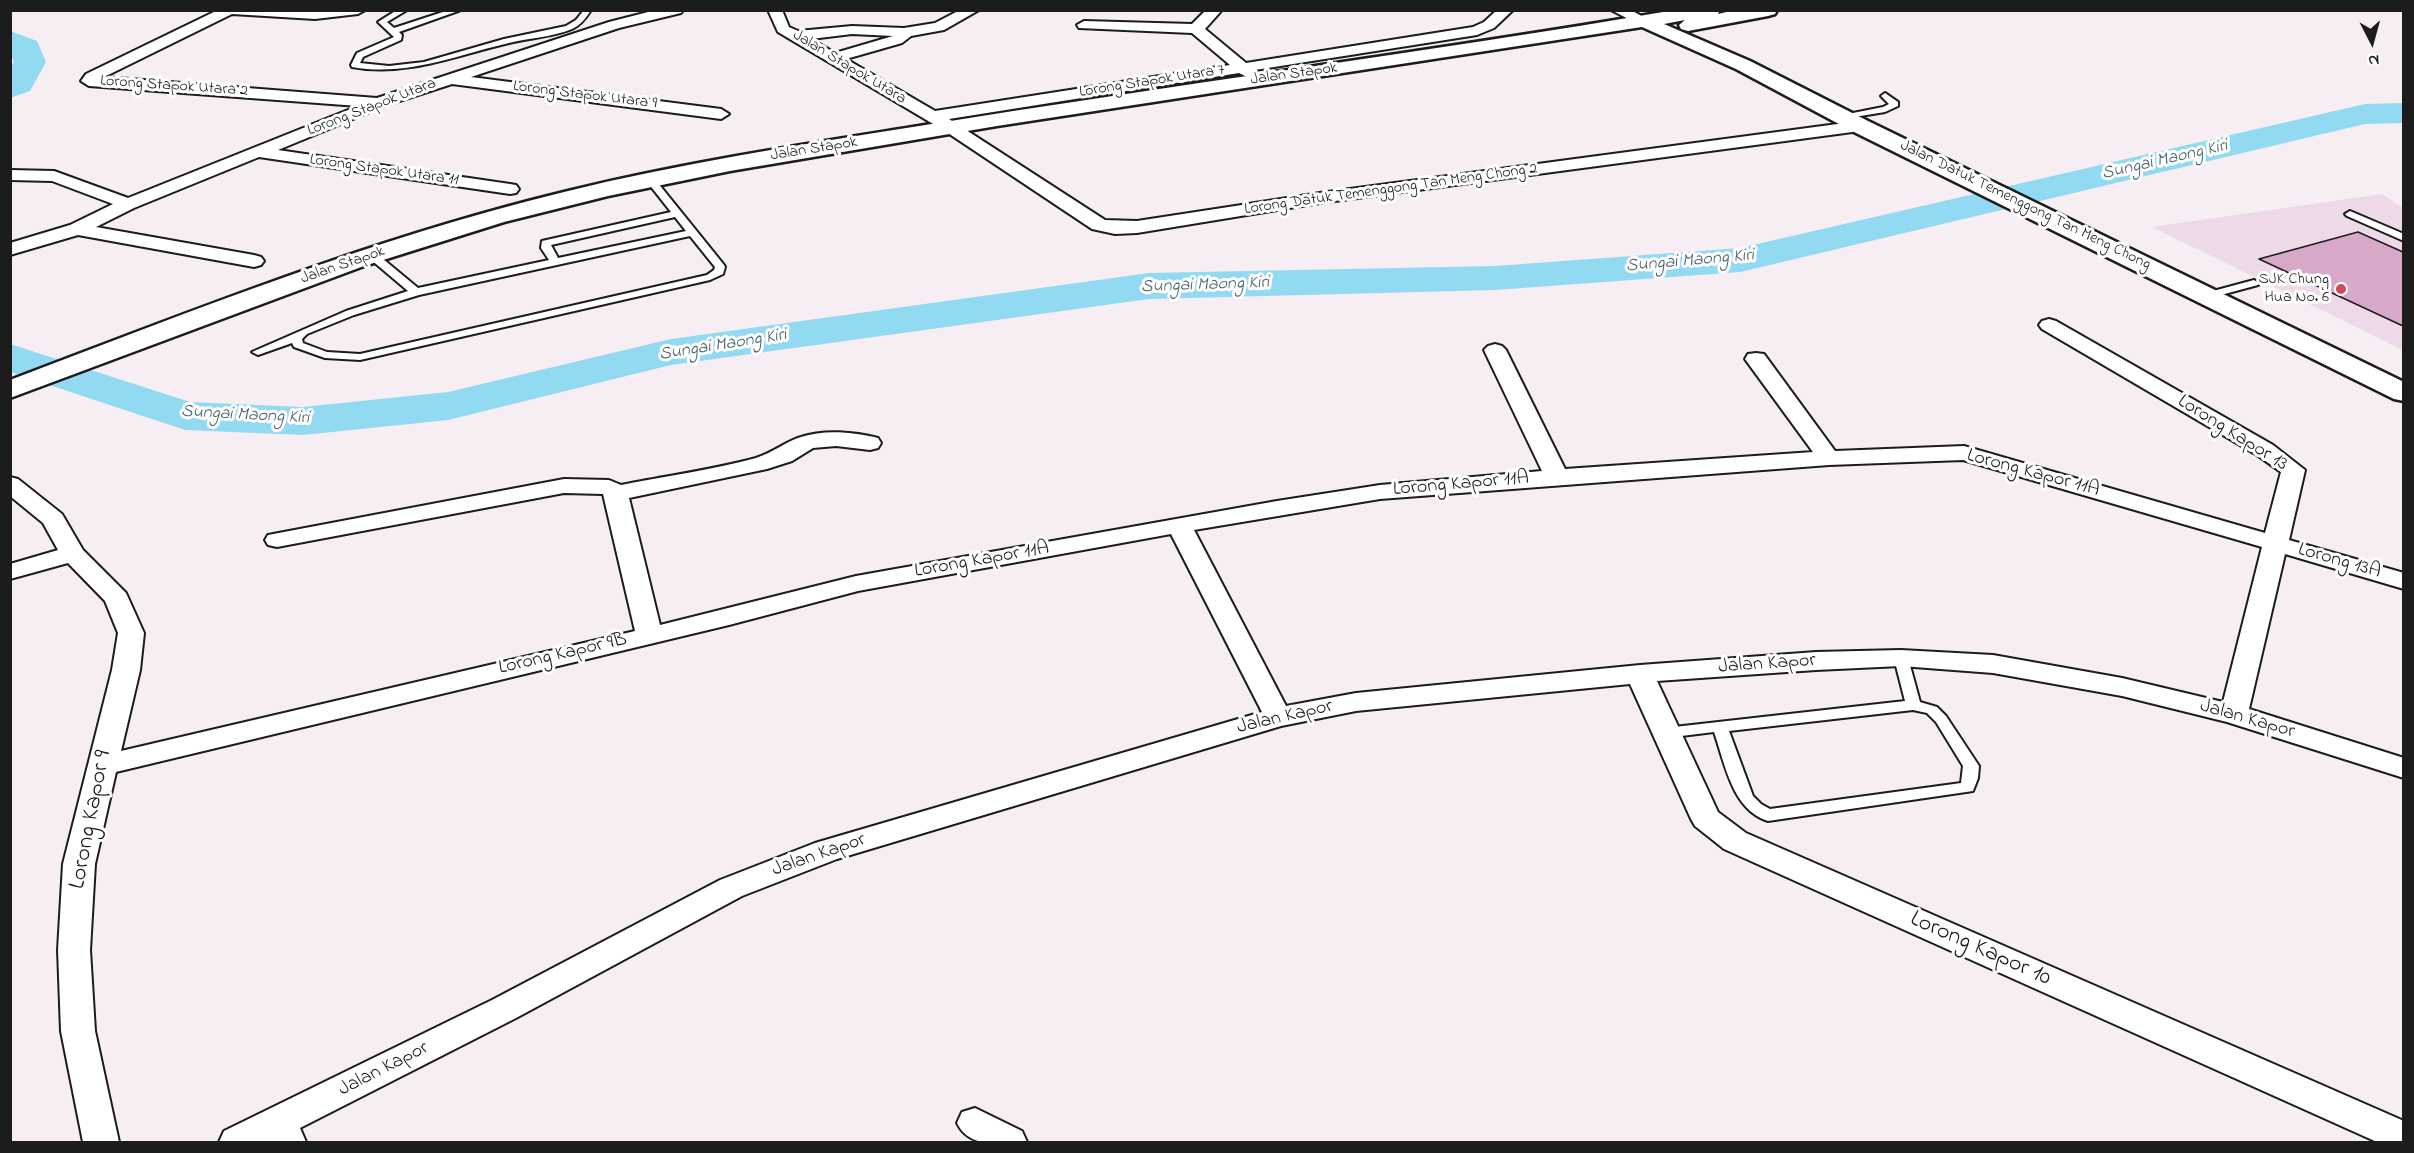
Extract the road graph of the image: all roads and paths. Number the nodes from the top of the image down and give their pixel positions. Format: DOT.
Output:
graph roads {
  1 [pos="230,10"];
  2 [pos="358,10"];
  3 [pos="404,10"];
  4 [pos="458,10"];
  5 [pos="588,10"];
  6 [pos="676,10"];
  7 [pos="775,10"];
  8 [pos="972,10"];
  9 [pos="1215,10"];
  10 [pos="1506,10"];
  11 [pos="1585,10"];
  12 [pos="1618,10"];
  13 [pos="1711,10"];
  14 [pos="1768,10"];
  15 [pos="1736,16"];
  16 [pos="1645,22"];
  17 [pos="1084,25"];
  18 [pos="1196,29"];
  19 [pos="393,31"];
  20 [pos="907,32"];
  21 [pos="544,34"];
  22 [pos="795,36"];
  23 [pos="1564,39"];
  24 [pos="1651,39"];
  25 [pos="566,41"];
  26 [pos="834,58"];
  27 [pos="1743,65"];
  28 [pos="1250,74"];
  29 [pos="448,79"];
  30 [pos="1885,96"];
  31 [pos="381,102"];
  32 [pos="721,114"];
  33 [pos="1851,121"];
  34 [pos="943,122"];
  35 [pos="258,152"];
  36 [pos="10,174"];
  37 [pos="650,179"];
  38 [pos="510,189"];
  39 [pos="128,204"];
  40 [pos="679,213"];
  41 [pos="2350,214"];
  42 [pos="77,229"];
  43 [pos="693,232"];
  44 [pos="2403,238"];
  45 [pos="10,249"];
  46 [pos="373,256"];
  47 [pos="254,261"];
  48 [pos="556,262"];
  49 [pos="2254,283"];
  50 [pos="416,292"];
  51 [pos="2206,296"];
  52 [pos="2049,325"];
  53 [pos="296,338"];
  54 [pos="1495,350"];
  55 [pos="258,352"];
  56 [pos="1756,359"];
  57 [pos="10,390"];
  58 [pos="2403,393"];
  59 [pos="870,443"];
  60 [pos="1829,458"];
  61 [pos="1557,477"];
  62 [pos="10,484"];
  63 [pos="616,493"];
  64 [pos="1180,527"];
  65 [pos="277,540"];
  66 [pos="2274,544"];
  67 [pos="73,554"];
  68 [pos="10,572"];
  69 [pos="2403,581"];
  70 [pos="649,635"];
  71 [pos="1901,658"];
  72 [pos="1640,674"];
  73 [pos="1913,705"];
  74 [pos="2234,714"];
  75 [pos="1278,717"];
  76 [pos="1720,728"];
  77 [pos="1665,733"];
  78 [pos="103,765"];
  79 [pos="2403,768"];
  80 [pos="975,1123"];
  81 [pos="284,1133"];
  82 [pos="2403,1138"];
  83 [pos="101,1143"];
  84 [pos="237,1143"];
  85 [pos="1009,1143"];
  1 -- 2 [label="street"];
  1 -- 31 [label="street, Lorong Stapok Utara 2"];
  3 -- 19 [label="lane"];
  4 -- 19 [label="lane"];
  5 -- 21 [label="lane"];
  6 -- 25 [label="street, Lorong Stapok Utara"];
  7 -- 22 [label="street, Jalan Stapok Utara"];
  8 -- 20 [label="street"];
  9 -- 18 [label="street"];
  10 -- 28 [label="street, Lorong Stapok Utara 7"];
  11 -- 23 [label="main road"];
  12 -- 16 [label="street"];
  13 -- 16 [label="main road"];
  14 -- 15 [label="main road"];
  15 -- 24 [label="main road"];
  15 -- 27 [label="main road"];
  16 -- 23 [label="main road"];
  16 -- 24 [label="main road"];
  17 -- 18 [label="street"];
  18 -- 28 [label="street"];
  19 -- 21 [label="lane"];
  20 -- 22 [label="street"];
  20 -- 26 [label="street"];
  21 -- 25 [label="lane"];
  22 -- 26 [label="street, Jalan Stapok Utara"];
  23 -- 24 [label="main road"];
  23 -- 24 [label="main road"];
  23 -- 28 [label="main road, Jalan Stapok"];
  24 -- 27 [label="main road, Jalan Datuk Temenggong Tan Meng Chong"];
  25 -- 29 [label="street, Lorong Stapok Utara"];
  26 -- 34 [label="street, Jalan Stapok Utara"];
  27 -- 33 [label="main road, Jalan Datuk Temenggong Tan Meng Chong"];
  28 -- 34 [label="main road, Jalan Stapok"];
  29 -- 31 [label="street, Lorong Stapok Utara"];
  29 -- 32 [label="street, Lorong Stapok Utara 9"];
  30 -- 33 [label="lane"];
  31 -- 35 [label="street, Lorong Stapok Utara"];
  33 -- 34 [label="street, Lorong Datuk Temenggong Tan Meng Chong 2"];
  33 -- 51 [label="main road, Jalan Datuk Temenggong Tan Meng Chong"];
  34 -- 37 [label="main road, Jalan Stapok"];
  35 -- 38 [label="street, Lorong Stapok Utara 11"];
  35 -- 39 [label="street, Lorong Stapok Utara"];
  36 -- 39 [label="street"];
  37 -- 40 [label="lane"];
  37 -- 46 [label="main road, Jalan Stapok"];
  39 -- 42 [label="street, Lorong Stapok Utara"];
  40 -- 43 [label="lane"];
  40 -- 48 [label="lane"];
  41 -- 44 [label="lane"];
  42 -- 45 [label="street, Lorong Stapok Utara"];
  42 -- 47 [label="street"];
  43 -- 48 [label="lane"];
  43 -- 53 [label="lane"];
  46 -- 50 [label="lane"];
  46 -- 57 [label="main road, Jalan Stapok"];
  48 -- 50 [label="lane"];
  49 -- 51 [label="lane"];
  50 -- 53 [label="lane"];
  51 -- 58 [label="main road, Jalan Datuk Temenggong Tan Meng Chong"];
  52 -- 66 [label="street, Lorong Kapor 13"];
  53 -- 55 [label="lane"];
  54 -- 61 [label="street"];
  56 -- 60 [label="street"];
  59 -- 63 [label="street"];
  60 -- 61 [label="street, Lorong Kapor 11A"];
  60 -- 66 [label="street, Lorong Kapor 11A"];
  61 -- 64 [label="street, Lorong Kapor 11A"];
  62 -- 67 [label="street, Lorong Kapor 9"];
  63 -- 65 [label="street"];
  63 -- 70 [label="street, Lorong Kapor 9B"];
  64 -- 70 [label="street, Lorong Kapor 11A"];
  64 -- 75 [label="street"];
  66 -- 69 [label="street, Lorong 13A"];
  66 -- 74 [label="street, Lorong Kapor 13"];
  67 -- 68 [label="street"];
  67 -- 78 [label="street, Lorong Kapor 9"];
  70 -- 78 [label="street, Lorong Kapor 9B"];
  71 -- 72 [label="street, Jalan Kapor"];
  71 -- 73 [label="lane"];
  71 -- 74 [label="street, Jalan Kapor"];
  72 -- 75 [label="street, Jalan Kapor"];
  72 -- 77 [label="street, Lorong Kapor 10"];
  73 -- 76 [label="lane"];
  73 -- 76 [label="lane"];
  74 -- 79 [label="street, Jalan Kapor"];
  75 -- 81 [label="street, Jalan Kapor"];
  76 -- 77 [label="lane"];
  77 -- 82 [label="street, Lorong Kapor 10"];
  78 -- 83 [label="street, Lorong Kapor 9"];
  80 -- 85 [label="street"];
  81 -- 84 [label="street, Jalan Kapor"];
}
